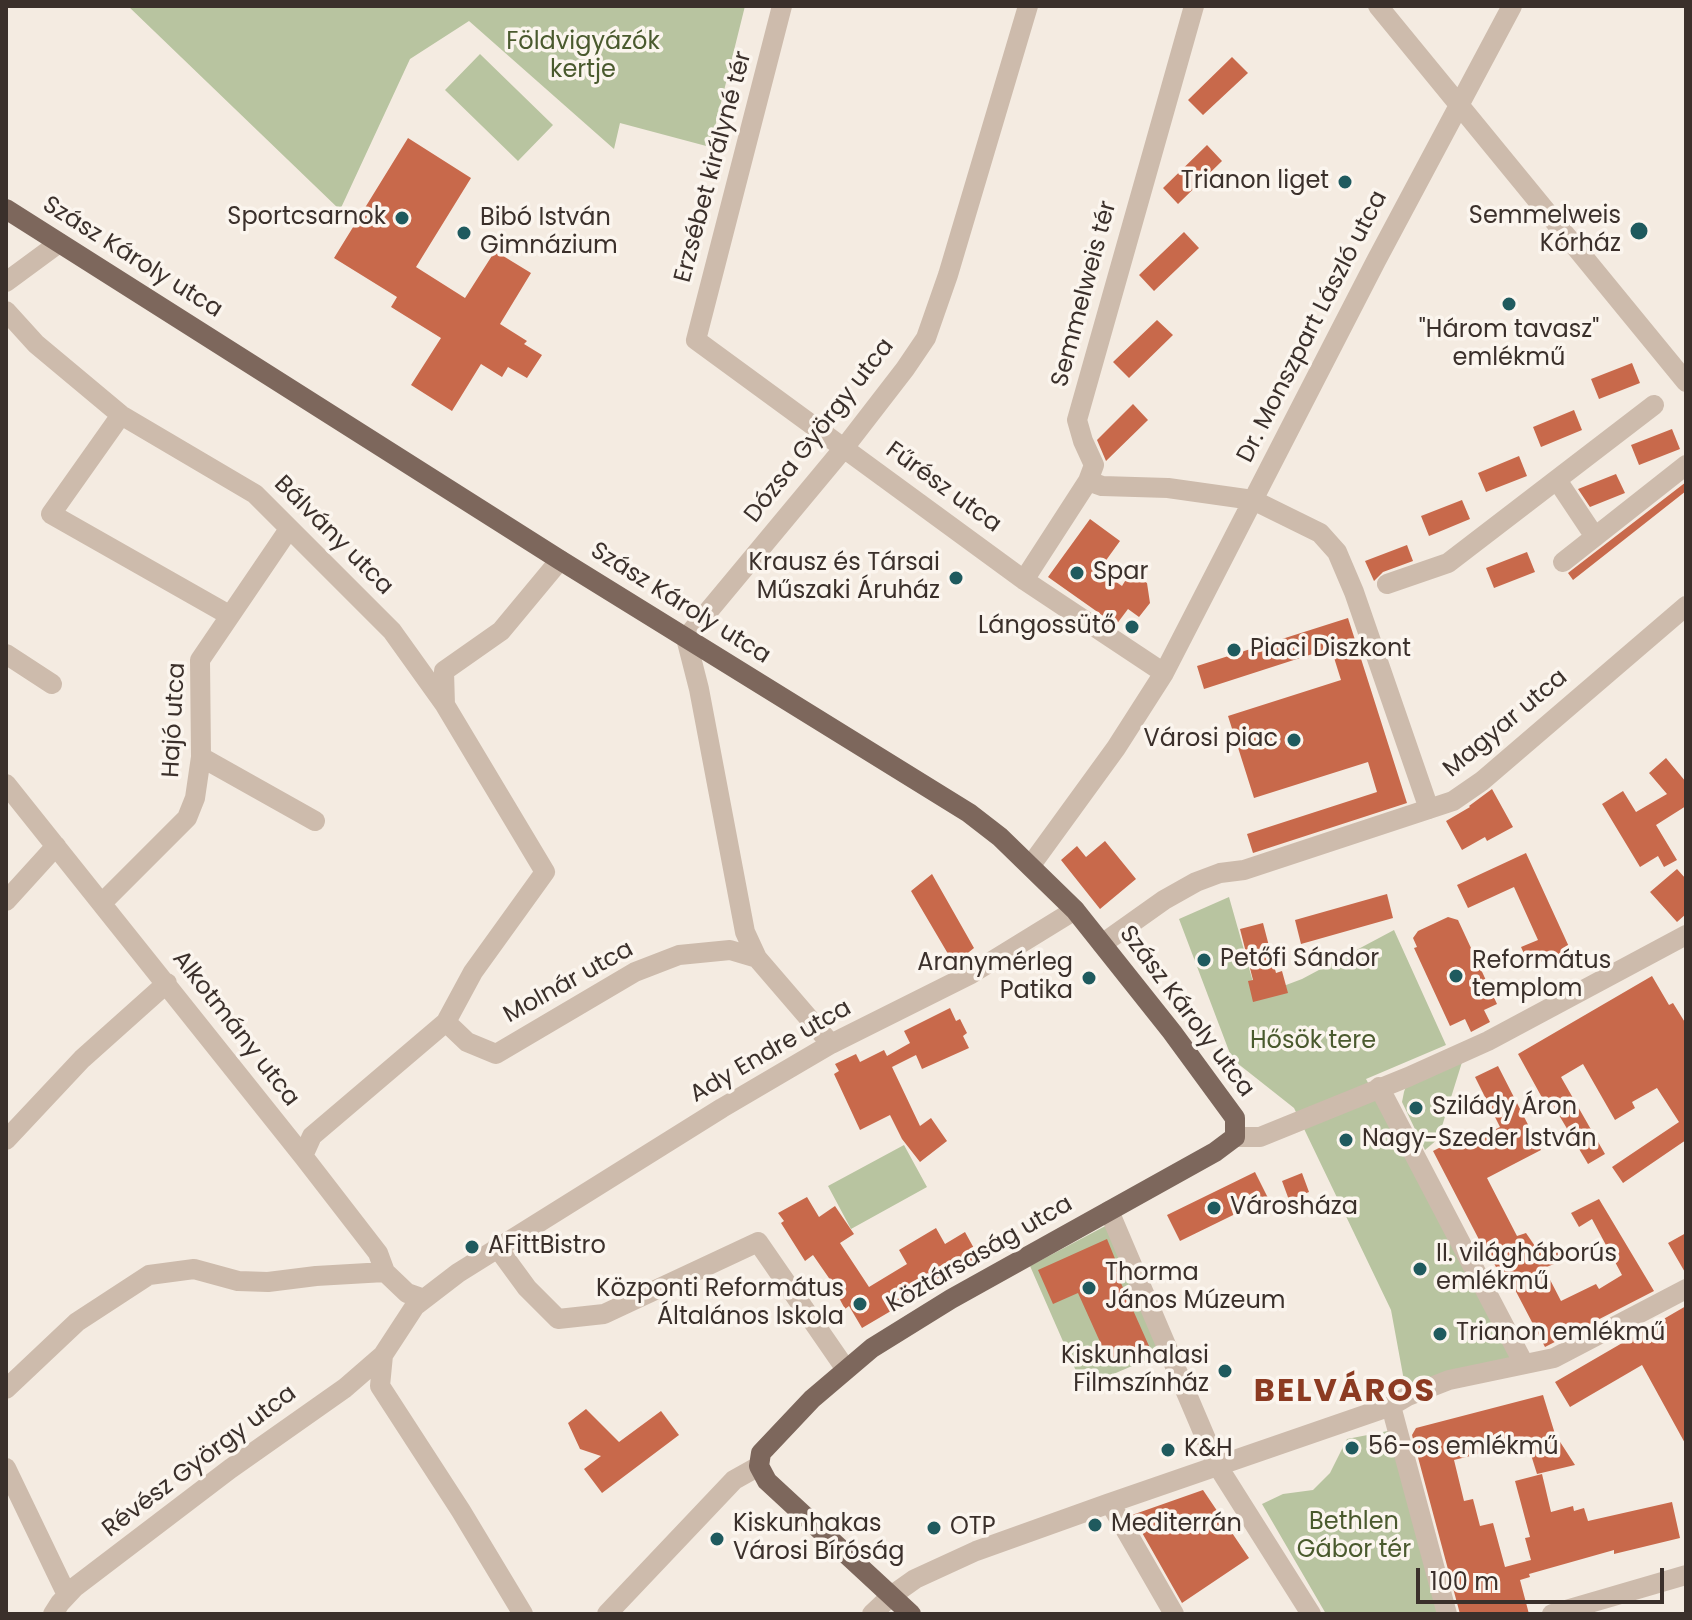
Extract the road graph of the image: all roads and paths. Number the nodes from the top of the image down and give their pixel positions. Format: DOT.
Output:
graph roads {
  1 [pos="782,6"];
  2 [pos="1028,6"];
  3 [pos="1194,6"];
  4 [pos="1378,6"];
  5 [pos="1512,6"];
  6 [pos="1459,105"];
  7 [pos="6,209"];
  8 [pos="59,243"];
  9 [pos="6,282"];
  10 [pos="6,311"];
  11 [pos="696,340"];
  12 [pos="1686,382"];
  13 [pos="1654,405"];
  14 [pos="121,415"];
  15 [pos="844,448"];
  16 [pos="1686,465"];
  17 [pos="1557,480"];
  18 [pos="1088,481"];
  19 [pos="1253,500"];
  20 [pos="289,529"];
  21 [pos="1595,537"];
  22 [pos="560,560"];
  23 [pos="1563,562"];
  24 [pos="1024,580"];
  25 [pos="1387,584"];
  26 [pos="1686,606"];
  27 [pos="229,615"];
  28 [pos="686,638"];
  29 [pos="6,654"];
  30 [pos="1164,673"];
  31 [pos="52,684"];
  32 [pos="445,705"];
  33 [pos="201,757"];
  34 [pos="6,784"];
  35 [pos="1429,809"];
  36 [pos="315,821"];
  37 [pos="56,846"];
  38 [pos="1031,865"];
  39 [pos="6,901"];
  40 [pos="102,903"];
  41 [pos="1075,910"];
  42 [pos="1685,938"];
  43 [pos="1102,944"];
  44 [pos="757,958"];
  45 [pos="167,983"];
  46 [pos="446,1022"];
  47 [pos="831,1044"];
  48 [pos="1379,1087"];
  49 [pos="1235,1137"];
  50 [pos="6,1140"];
  51 [pos="303,1156"];
  52 [pos="1109,1211"];
  53 [pos="497,1247"];
  54 [pos="385,1272"];
  55 [pos="1686,1289"];
  56 [pos="420,1302"];
  57 [pos="383,1355"];
  58 [pos="1524,1364"];
  59 [pos="845,1368"];
  60 [pos="6,1389"];
  61 [pos="1391,1406"];
  62 [pos="1217,1465"];
  63 [pos="759,1466"];
  64 [pos="6,1468"];
  65 [pos="1110,1503"];
  66 [pos="1686,1575"];
  67 [pos="67,1595"];
  68 [pos="891,1596"];
  69 [pos="53,1614"];
  70 [pos="523,1614"];
  71 [pos="607,1614"];
  72 [pos="872,1614"];
  73 [pos="911,1614"];
  74 [pos="1174,1614"];
  75 [pos="1311,1614"];
  76 [pos="1447,1614"];
  77 [pos="1552,1614"];
  1 -- 11 [label="street, Erzsébet királyné tér"];
  2 -- 15 [label="street, Dózsa György utca"];
  3 -- 18 [label="street, Semmelweis tér"];
  4 -- 6 [label="street"];
  5 -- 6 [label="street, Dr. Monszpart László utca"];
  6 -- 12 [label="street"];
  6 -- 19 [label="street, Dr. Monszpart László utca"];
  7 -- 8 [label="main road, Szász Károly utca"];
  8 -- 9 [label="street"];
  8 -- 22 [label="main road, Szász Károly utca"];
  10 -- 14 [label="street, Bálvány utca"];
  11 -- 15 [label="street, Fűrész utca"];
  13 -- 17 [label="street"];
  14 -- 20 [label="street, Bálvány utca"];
  14 -- 27 [label="street"];
  15 -- 24 [label="street, Fűrész utca"];
  15 -- 28 [label="street, Dózsa György utca"];
  16 -- 21 [label="street"];
  17 -- 21 [label="street"];
  17 -- 25 [label="street"];
  18 -- 19 [label="street"];
  18 -- 24 [label="street"];
  19 -- 30 [label="street, Dr. Monszpart László utca"];
  19 -- 35 [label="street"];
  20 -- 27 [label="street, Hajó utca"];
  20 -- 32 [label="street, Bálvány utca"];
  21 -- 23 [label="street"];
  22 -- 28 [label="main road, Szász Károly utca"];
  22 -- 32 [label="street"];
  24 -- 30 [label="street, Fűrész utca"];
  26 -- 35 [label="street, Magyar utca"];
  27 -- 33 [label="street, Hajó utca"];
  28 -- 38 [label="main road, Szász Károly utca"];
  28 -- 44 [label="street"];
  29 -- 31 [label="street"];
  30 -- 38 [label="street, Dr. Monszpart László utca"];
  32 -- 46 [label="street, Bálvány utca"];
  33 -- 36 [label="street"];
  33 -- 40 [label="street, Hajó utca"];
  34 -- 37 [label="street, Alkotmány utca"];
  35 -- 43 [label="street, Magyar utca"];
  37 -- 39 [label="street"];
  37 -- 40 [label="street, Alkotmány utca"];
  38 -- 41 [label="main road, Szász Károly utca"];
  40 -- 45 [label="street, Alkotmány utca"];
  41 -- 43 [label="main road, Szász Károly utca"];
  41 -- 47 [label="street, Ady Endre utca"];
  42 -- 48 [label="street"];
  43 -- 49 [label="main road, Szász Károly utca"];
  44 -- 46 [label="street, Molnár utca"];
  44 -- 47 [label="street"];
  45 -- 50 [label="street"];
  45 -- 51 [label="street, Alkotmány utca"];
  46 -- 51 [label="street"];
  47 -- 53 [label="street, Ady Endre utca"];
  48 -- 49 [label="street"];
  48 -- 58 [label="street"];
  49 -- 52 [label="main road, Köztársaság utca"];
  51 -- 54 [label="street, Alkotmány utca"];
  52 -- 59 [label="main road, Köztársaság utca"];
  52 -- 62 [label="street"];
  53 -- 56 [label="street, Ady Endre utca"];
  53 -- 59 [label="street"];
  54 -- 56 [label="street, Alkotmány utca"];
  54 -- 60 [label="street"];
  55 -- 58 [label="street"];
  56 -- 57 [label="street, Révész György utca"];
  57 -- 67 [label="street, Révész György utca"];
  57 -- 70 [label="street"];
  58 -- 61 [label="street"];
  59 -- 63 [label="main road, Köztársaság utca"];
  61 -- 62 [label="street"];
  61 -- 76 [label="street"];
  62 -- 65 [label="street"];
  62 -- 75 [label="street"];
  63 -- 68 [label="main road"];
  63 -- 71 [label="street, Köztársaság utca"];
  64 -- 67 [label="street"];
  65 -- 68 [label="street"];
  65 -- 74 [label="street"];
  66 -- 77 [label="street"];
  67 -- 69 [label="street, Révész György utca"];
  68 -- 72 [label="street"];
  68 -- 73 [label="main road"];
}
